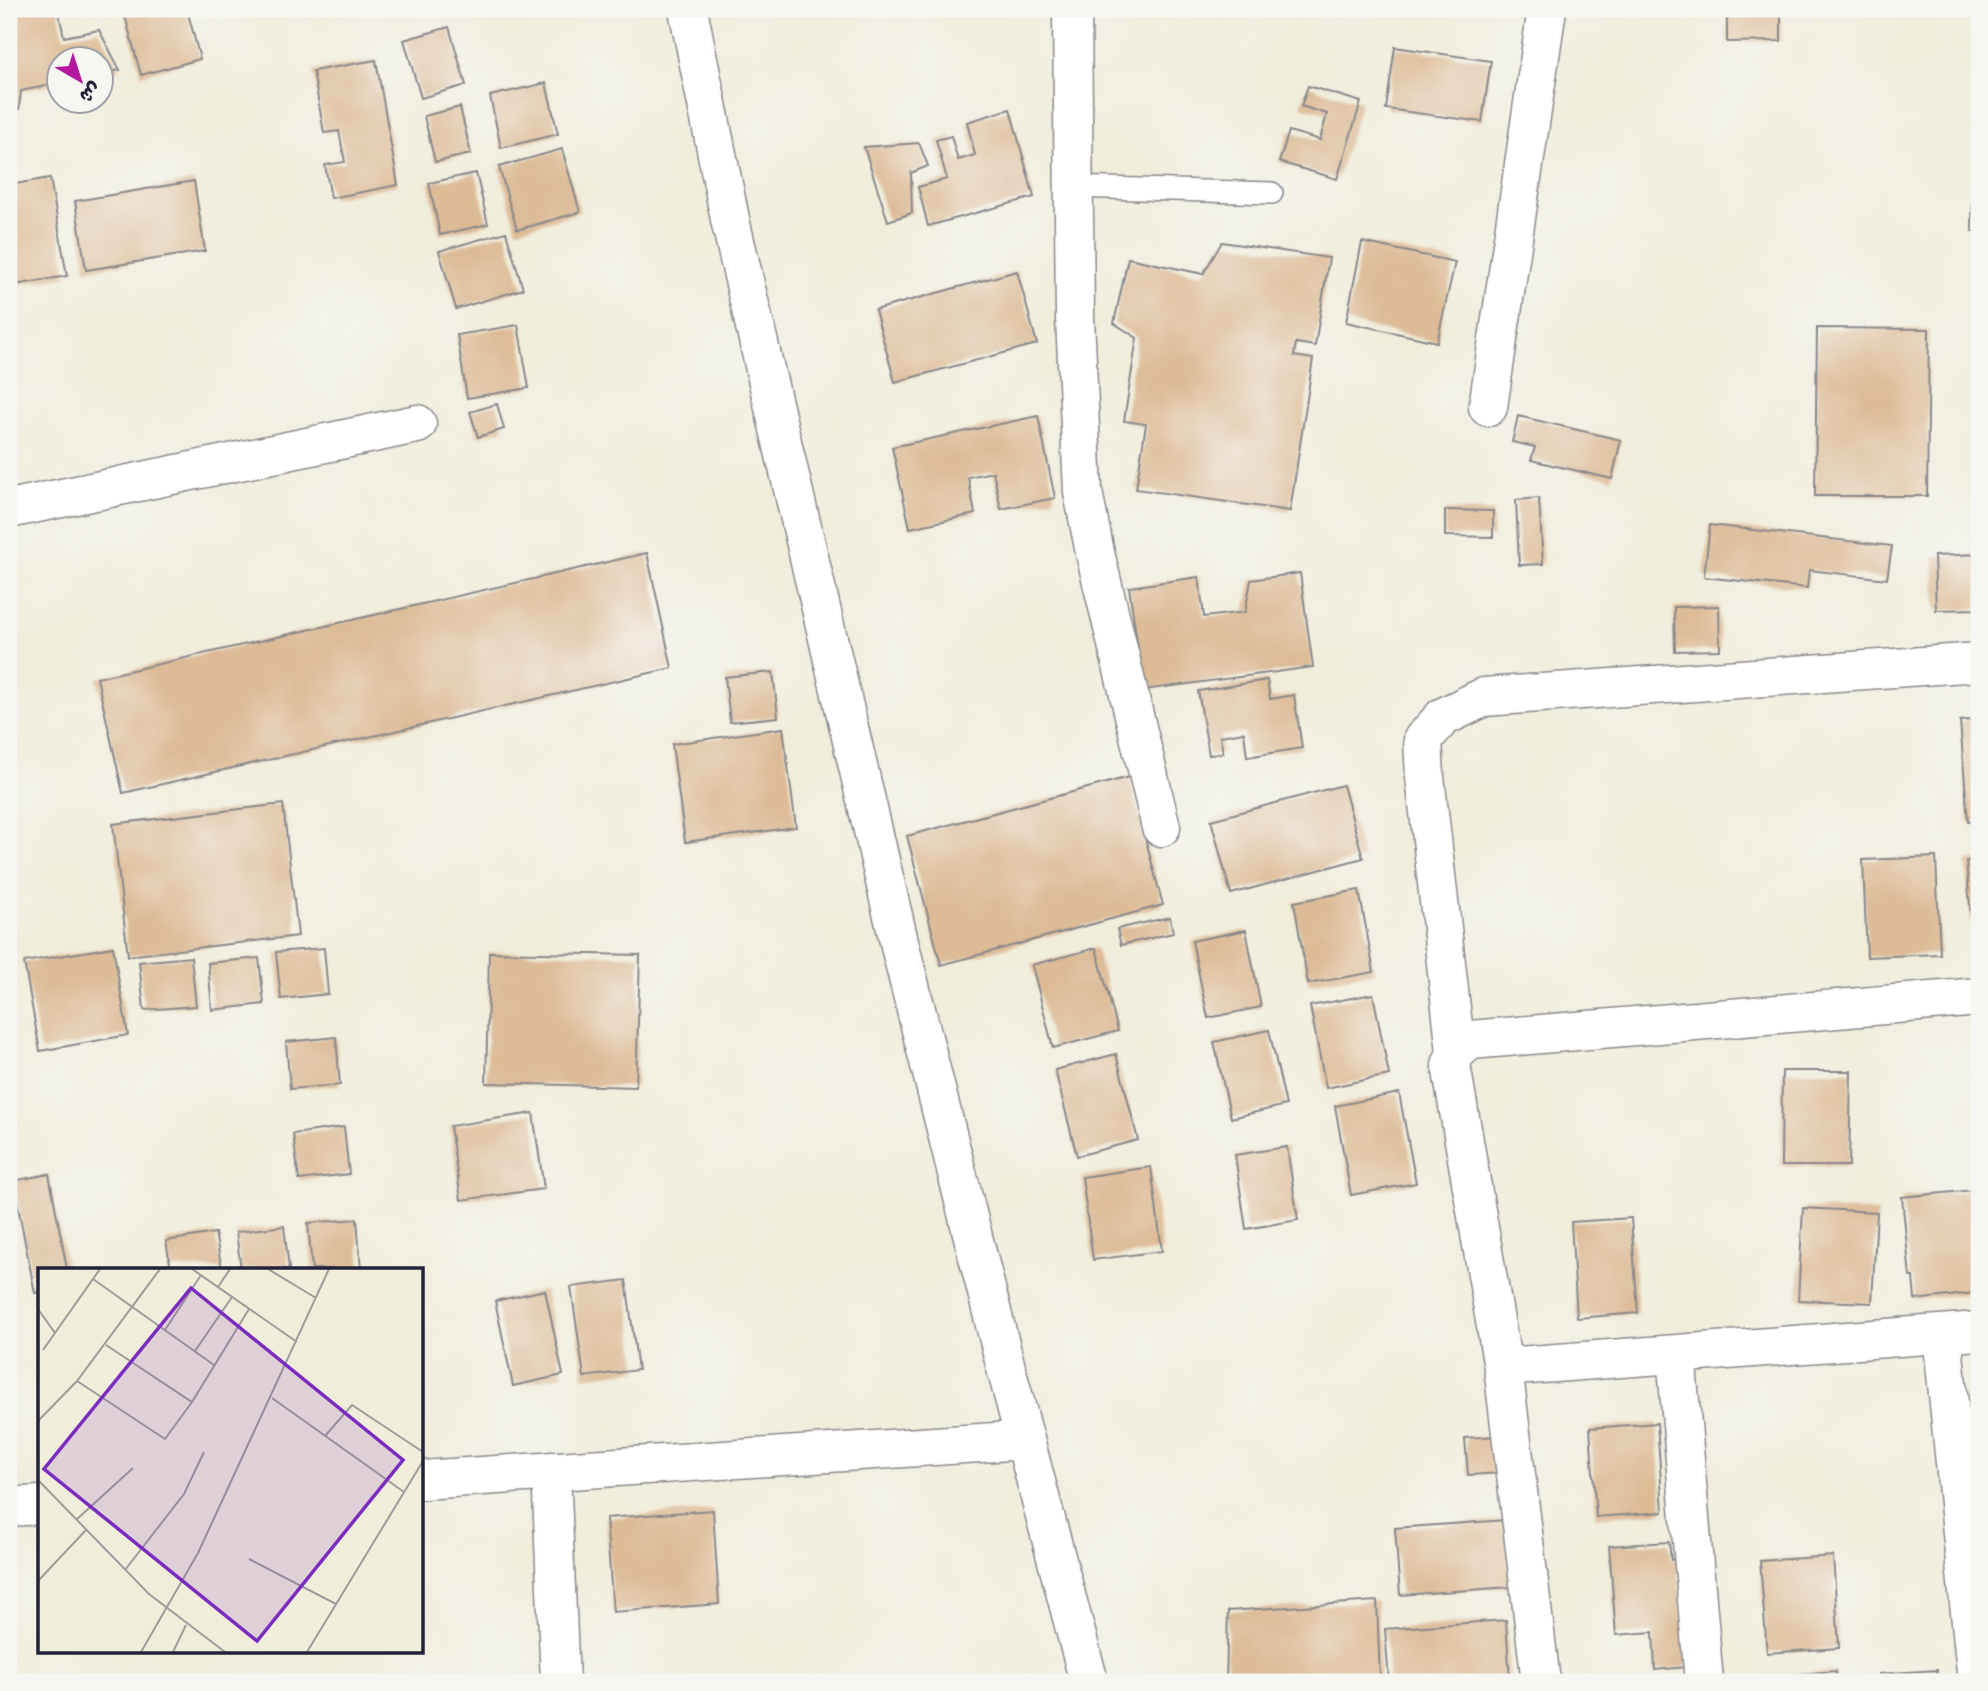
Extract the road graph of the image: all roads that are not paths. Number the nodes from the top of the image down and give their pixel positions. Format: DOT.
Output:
graph roads {
  1 [pos="688,9"];
  2 [pos="1072,9"];
  3 [pos="1547,9"];
  4 [pos="1073,187"];
  5 [pos="1272,193"];
  6 [pos="1488,407"];
  7 [pos="417,424"];
  8 [pos="9,509"];
  9 [pos="1979,662"];
  10 [pos="1161,827"];
  11 [pos="1979,997"];
  12 [pos="1456,1052"];
  13 [pos="1979,1331"];
  14 [pos="1942,1334"];
  15 [pos="1676,1354"];
  16 [pos="1503,1367"];
  17 [pos="1025,1440"];
  18 [pos="551,1472"];
  19 [pos="424,1480"];
  20 [pos="38,1505"];
  21 [pos="9,1507"];
  22 [pos="561,1682"];
  23 [pos="1089,1682"];
  24 [pos="1541,1682"];
  25 [pos="1704,1682"];
  26 [pos="1978,1682"];
  1 -- 17 [label="street"];
  2 -- 4 [label="street"];
  3 -- 6 [label="street"];
  4 -- 5 [label="lane"];
  4 -- 10 [label="street"];
  7 -- 8 [label="street"];
  9 -- 12 [label="street"];
  11 -- 12 [label="street"];
  12 -- 16 [label="street"];
  13 -- 14 [label="street"];
  14 -- 15 [label="street"];
  14 -- 26 [label="street"];
  15 -- 16 [label="street"];
  15 -- 25 [label="street"];
  16 -- 24 [label="street"];
  17 -- 18 [label="street"];
  17 -- 23 [label="street"];
  18 -- 19 [label="street"];
  18 -- 22 [label="street"];
  20 -- 21 [label="street"];
}
